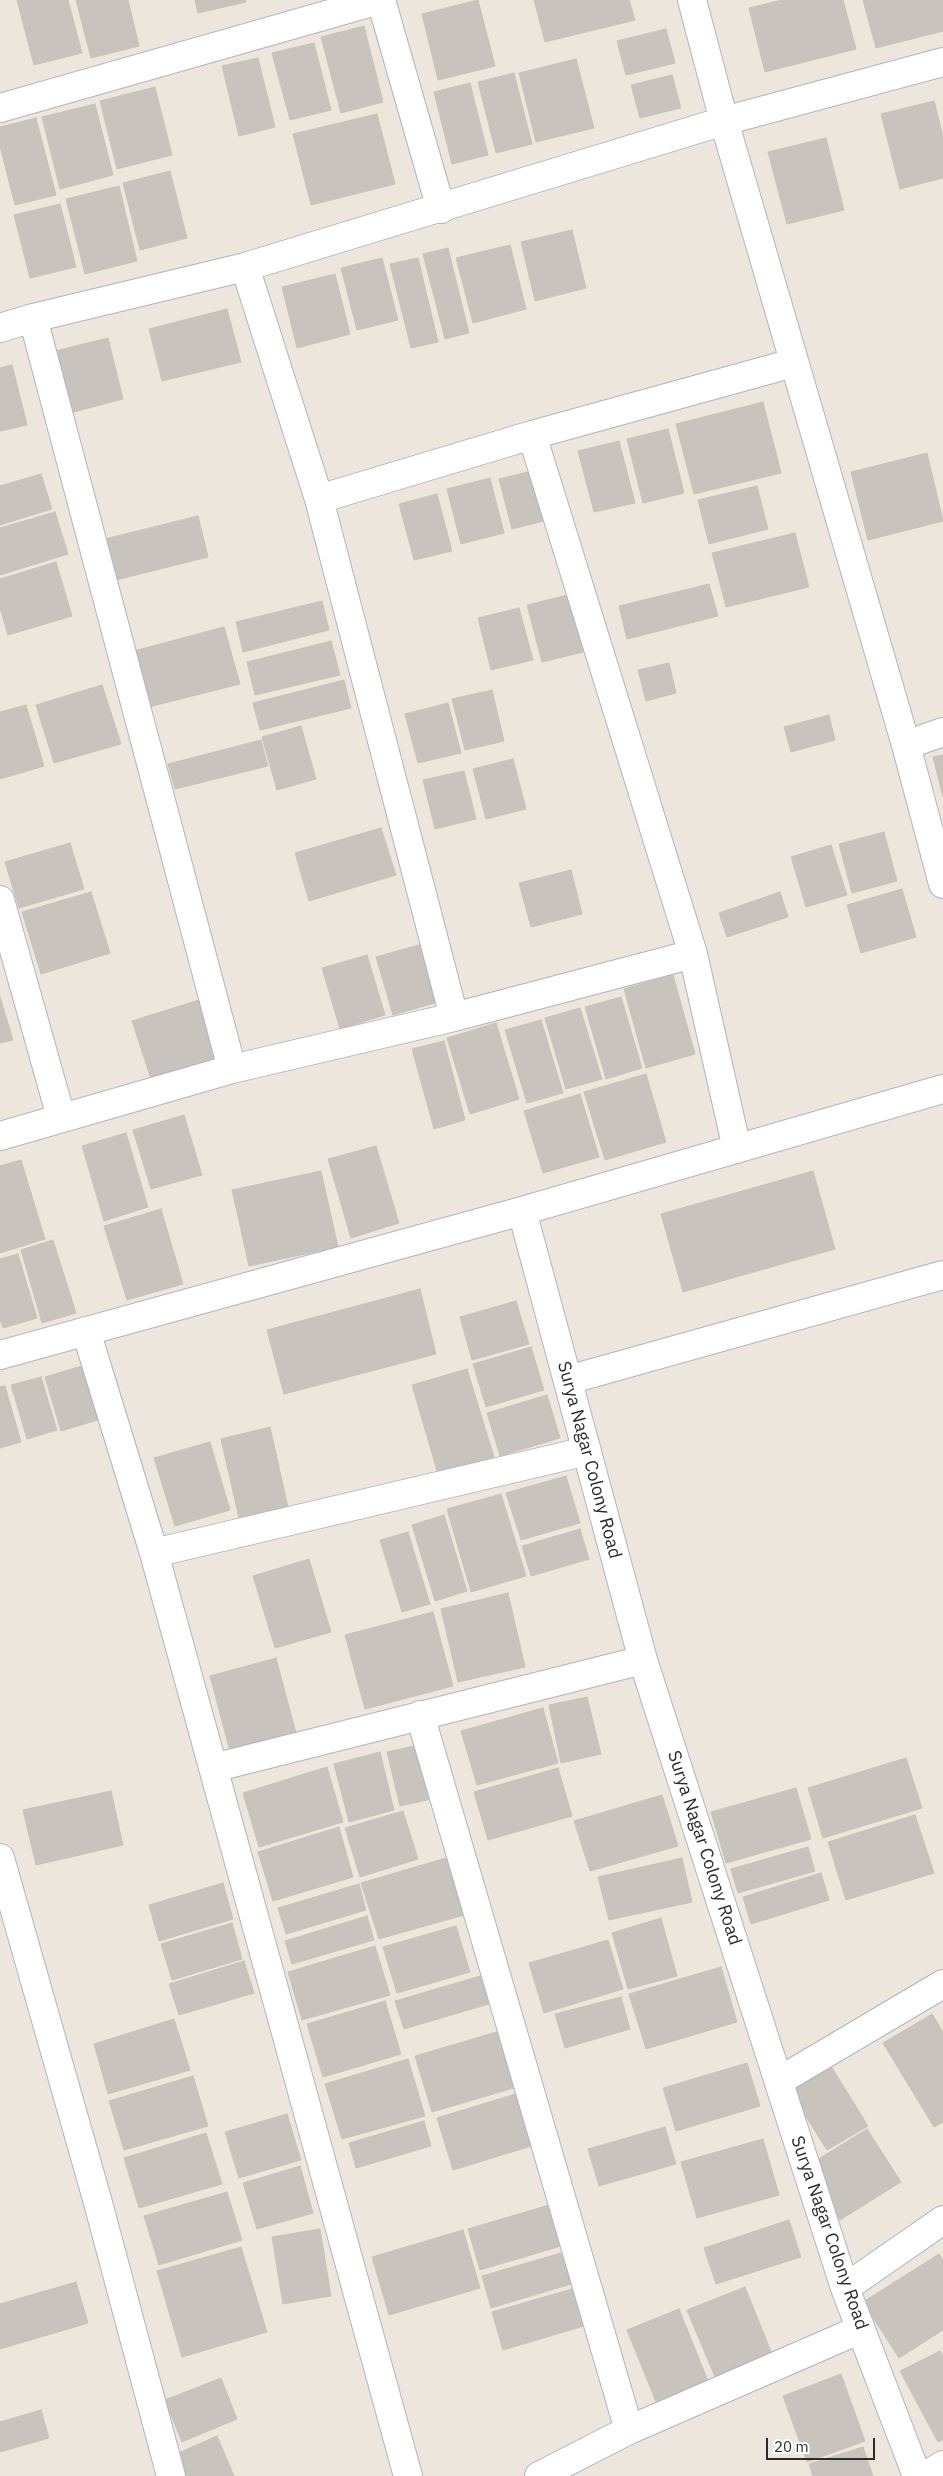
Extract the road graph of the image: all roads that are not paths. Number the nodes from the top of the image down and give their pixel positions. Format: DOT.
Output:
graph roads {
  1 [pos="380,0"];
  2 [pos="692,0"];
  3 [pos="943,62"];
  4 [pos="0,108"];
  5 [pos="724,122"];
  6 [pos="441,209"];
  7 [pos="245,267"];
  8 [pos="33,318"];
  9 [pos="0,328"];
  10 [pos="793,363"];
  11 [pos="532,435"];
  12 [pos="319,499"];
  13 [pos="943,732"];
  14 [pos="906,745"];
  15 [pos="943,884"];
  16 [pos="0,900"];
  17 [pos="693,954"];
  18 [pos="454,1017"];
  19 [pos="232,1069"];
  20 [pos="943,1089"];
  21 [pos="60,1117"];
  22 [pos="0,1136"];
  23 [pos="737,1149"];
  24 [pos="522,1211"];
  25 [pos="943,1275"];
  26 [pos="86,1331"];
  27 [pos="0,1355"];
  28 [pos="568,1380"];
  29 [pos="587,1451"];
  30 [pos="154,1553"];
  31 [pos="643,1660"];
  32 [pos="420,1715"];
  33 [pos="213,1768"];
  34 [pos="0,1858"];
  35 [pos="943,1984"];
  36 [pos="779,2081"];
  37 [pos="943,2220"];
  38 [pos="845,2288"];
  39 [pos="861,2329"];
  40 [pos="629,2430"];
  41 [pos="943,2465"];
  42 [pos="170,2476"];
  43 [pos="408,2476"];
  44 [pos="539,2476"];
  45 [pos="917,2476"];
  46 [pos="925,2476"];
  1 -- 4 [label="street"];
  1 -- 6 [label="street"];
  2 -- 5 [label="street"];
  3 -- 5 [label="street"];
  5 -- 6 [label="street"];
  5 -- 10 [label="street"];
  6 -- 7 [label="street"];
  7 -- 8 [label="street"];
  7 -- 12 [label="street"];
  8 -- 9 [label="street"];
  8 -- 19 [label="street"];
  10 -- 11 [label="street"];
  10 -- 14 [label="street"];
  11 -- 12 [label="street"];
  11 -- 17 [label="street"];
  12 -- 18 [label="street"];
  13 -- 14 [label="street"];
  14 -- 15 [label="street"];
  16 -- 21 [label="street"];
  17 -- 18 [label="street"];
  17 -- 23 [label="street"];
  18 -- 19 [label="street"];
  19 -- 21 [label="street"];
  20 -- 23 [label="street"];
  21 -- 22 [label="street"];
  23 -- 24 [label="street"];
  24 -- 26 [label="street"];
  24 -- 28 [label="street, Surya Nagar Colony Road"];
  25 -- 28 [label="street"];
  26 -- 27 [label="street"];
  26 -- 30 [label="street"];
  28 -- 29 [label="street, Surya Nagar Colony Road"];
  29 -- 30 [label="street"];
  29 -- 31 [label="street, Surya Nagar Colony Road"];
  30 -- 33 [label="street"];
  31 -- 32 [label="street"];
  31 -- 36 [label="street, Surya Nagar Colony Road"];
  32 -- 33 [label="street"];
  32 -- 40 [label="street"];
  33 -- 43 [label="street"];
  34 -- 42 [label="street"];
  35 -- 36 [label="street"];
  36 -- 38 [label="street, Surya Nagar Colony Road"];
  37 -- 38 [label="street"];
  38 -- 39 [label="street, Surya Nagar Colony Road"];
  39 -- 40 [label="street"];
  39 -- 45 [label="street, Surya Nagar Colony Road"];
  40 -- 44 [label="street"];
  41 -- 46 [label="street"];
}
